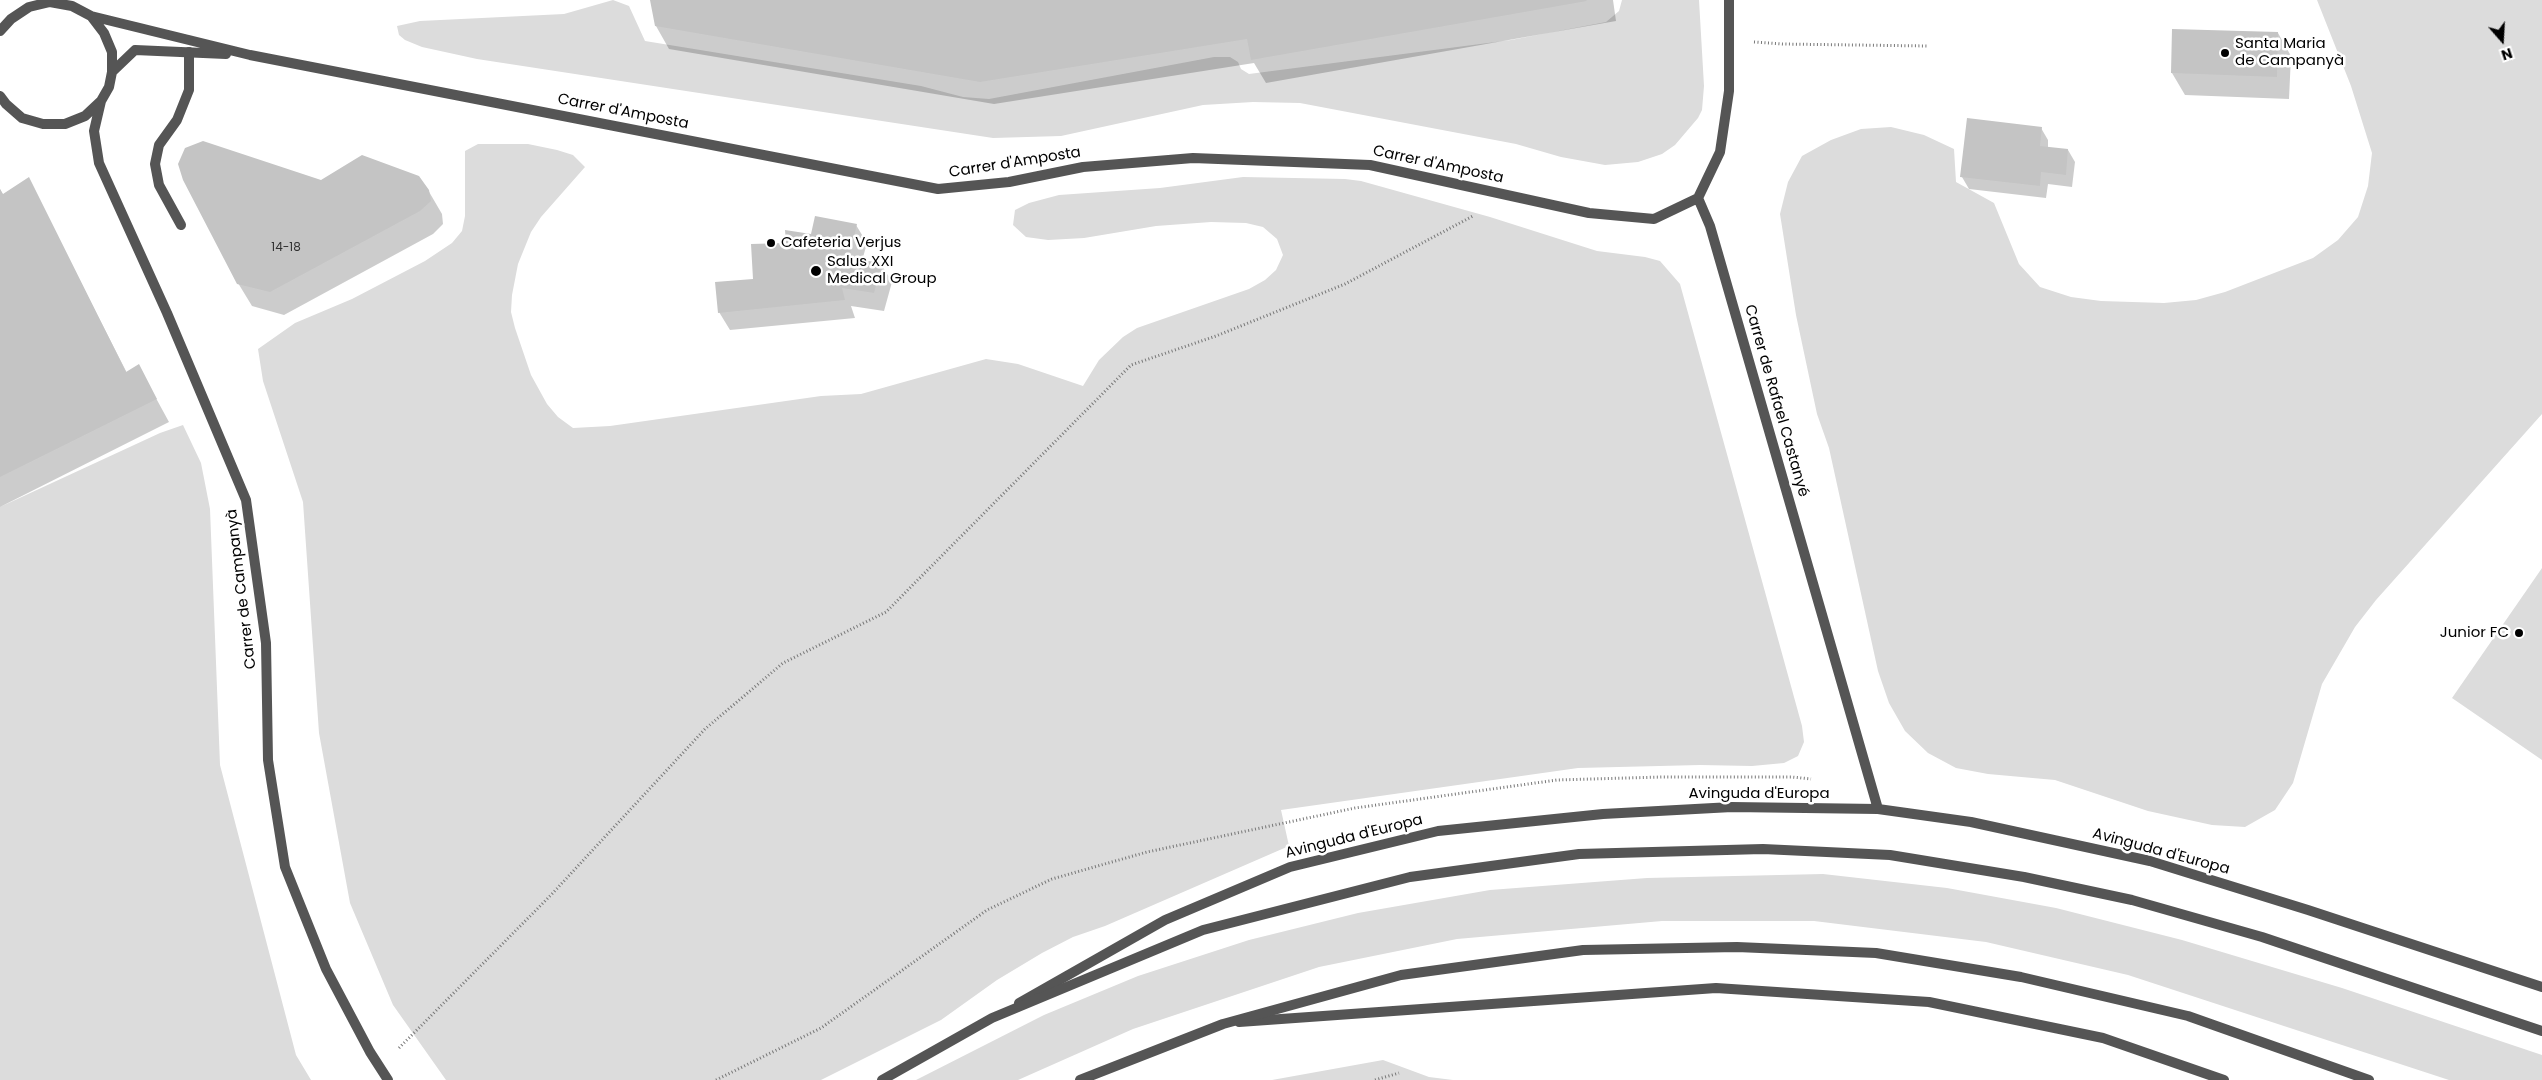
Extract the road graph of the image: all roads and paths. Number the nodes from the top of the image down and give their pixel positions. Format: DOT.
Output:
graph roads {
  1 [pos="1729,0"];
  2 [pos="0,16"];
  3 [pos="91,16"];
  4 [pos="11,19"];
  5 [pos="0,31"];
  6 [pos="1729,40"];
  7 [pos="1928,46"];
  8 [pos="189,52"];
  9 [pos="250,54"];
  10 [pos="112,72"];
  11 [pos="101,101"];
  12 [pos="2,102"];
  13 [pos="1511,196"];
  14 [pos="1698,198"];
  15 [pos="181,225"];
  16 [pos="1878,809"];
  17 [pos="2542,987"];
  18 [pos="992,1018"];
  19 [pos="1223,1024"];
  20 [pos="2542,1032"];
  21 [pos="380,1067"];
  22 [pos="1399,1073"];
  23 [pos="388,1080"];
  24 [pos="882,1080"];
  25 [pos="1080,1080"];
  26 [pos="1375,1080"];
  27 [pos="2224,1080"];
  28 [pos="2369,1080"];
  1 -- 6 [label="street"];
  2 -- 4 [label="street"];
  3 -- 4 [label="street, Carrer d'Amposta"];
  3 -- 9 [label="street, Carrer d'Amposta"];
  3 -- 10 [label="street"];
  4 -- 5 [label="street, Carrer d'Amposta"];
  6 -- 7 [label="path"];
  6 -- 14 [label="street"];
  8 -- 9 [label="street, Carrer d'Amposta"];
  8 -- 10 [label="street, Carrer d'Amposta"];
  8 -- 15 [label="street"];
  9 -- 13 [label="street, Carrer d'Amposta"];
  10 -- 11 [label="street, Carrer de Campanyà"];
  11 -- 12 [label="street"];
  11 -- 21 [label="street, Carrer de Campanyà"];
  13 -- 14 [label="street, Carrer d'Amposta"];
  13 -- 21 [label="path"];
  14 -- 16 [label="street, Carrer de Rafael Castanyé"];
  16 -- 17 [label="street, Avinguda d'Europa"];
  16 -- 18 [label="street, Avinguda d'Europa"];
  18 -- 20 [label="street, Avinguda d'Europa"];
  18 -- 24 [label="street, Avinguda d'Europa"];
  19 -- 25 [label="street"];
  19 -- 27 [label="street"];
  19 -- 28 [label="street"];
  21 -- 23 [label="street, Carrer de Campanyà"];
  22 -- 26 [label="path"];
}
